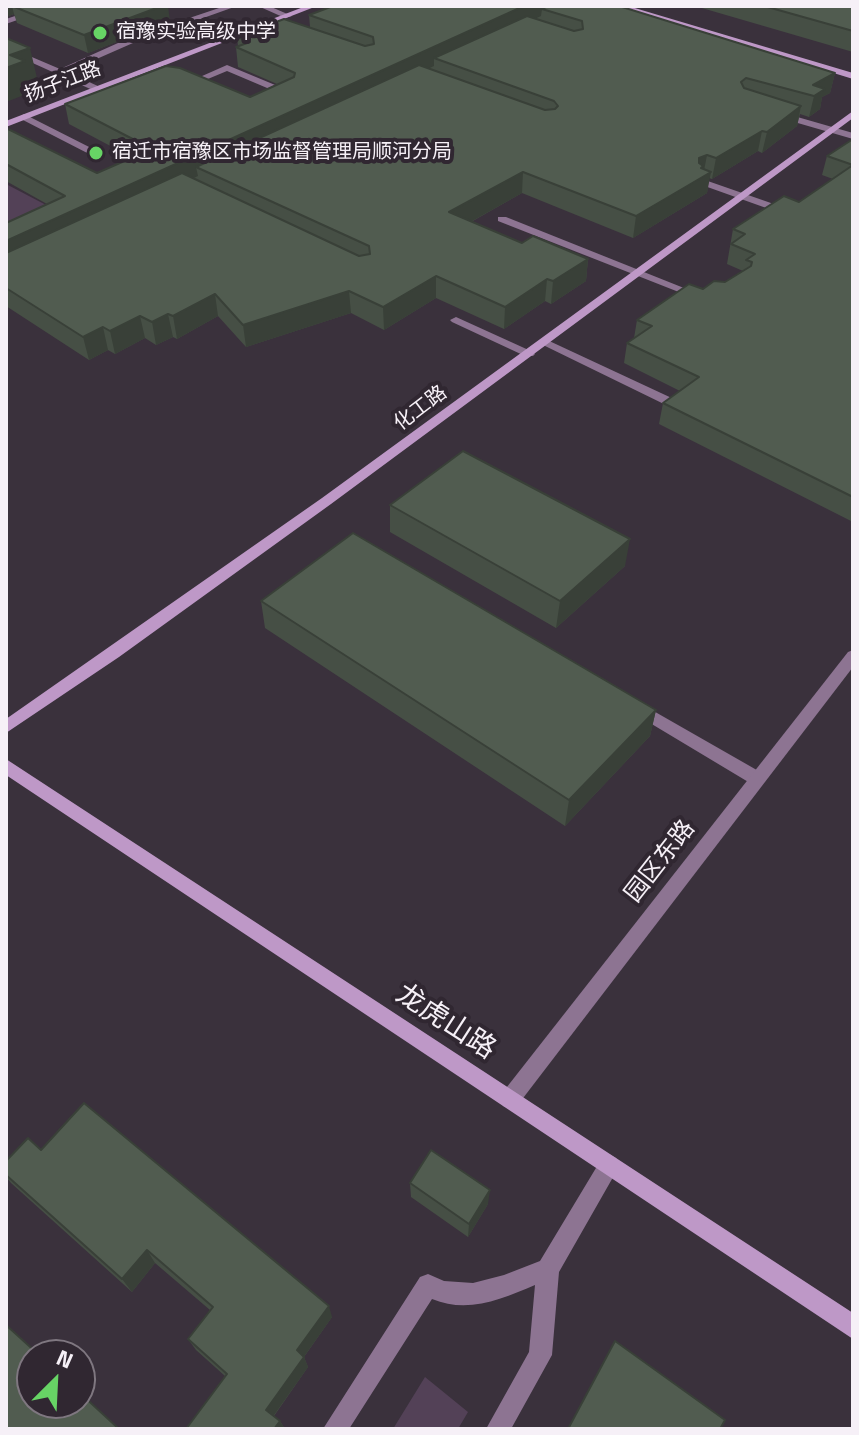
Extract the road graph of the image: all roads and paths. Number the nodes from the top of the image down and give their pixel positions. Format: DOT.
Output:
graph roads {
  1 [pos="26,6"];
  2 [pos="53,6"];
  3 [pos="233,6"];
  4 [pos="262,6"];
  5 [pos="313,6"];
  6 [pos="620,6"];
  7 [pos="288,11"];
  8 [pos="6,12"];
  9 [pos="6,22"];
  10 [pos="267,24"];
  11 [pos="282,29"];
  12 [pos="6,48"];
  13 [pos="151,69"];
  14 [pos="60,72"];
  15 [pos="163,74"];
  16 [pos="853,76"];
  17 [pos="175,79"];
  18 [pos="188,84"];
  19 [pos="97,89"];
  20 [pos="200,90"];
  21 [pos="277,99"];
  22 [pos="773,112"];
  23 [pos="853,114"];
  24 [pos="24,117"];
  25 [pos="6,124"];
  26 [pos="831,130"];
  27 [pos="853,136"];
  28 [pos="98,155"];
  29 [pos="702,182"];
  30 [pos="742,196"];
  31 [pos="803,207"];
  32 [pos="502,219"];
  33 [pos="637,274"];
  34 [pos="709,295"];
  35 [pos="456,320"];
  36 [pos="545,342"];
  37 [pos="529,354"];
  38 [pos="672,403"];
  39 [pos="853,656"];
  40 [pos="619,697"];
  41 [pos="6,727"];
  42 [pos="6,766"];
  43 [pos="756,778"];
  44 [pos="510,1099"];
  45 [pos="609,1165"];
  46 [pos="548,1269"];
  47 [pos="853,1327"];
  48 [pos="335,1429"];
  49 [pos="498,1429"];
  1 -- 8 [label="street"];
  2 -- 9 [label="street"];
  3 -- 14 [label="street"];
  4 -- 7 [label="street"];
  5 -- 7 [label="street, 扬子江路"];
  6 -- 16 [label="street"];
  7 -- 10 [label="street, 扬子江路"];
  10 -- 11 [label="street"];
  10 -- 13 [label="street, 扬子江路"];
  12 -- 14 [label="street"];
  13 -- 15 [label="street"];
  13 -- 19 [label="street, 扬子江路"];
  14 -- 19 [label="street"];
  17 -- 18 [label="street"];
  18 -- 20 [label="street"];
  18 -- 21 [label="street"];
  19 -- 24 [label="street, 扬子江路"];
  22 -- 26 [label="street"];
  23 -- 26 [label="street, 化工路"];
  24 -- 25 [label="street, 扬子江路"];
  24 -- 28 [label="street"];
  26 -- 27 [label="street"];
  26 -- 30 [label="street, 化工路"];
  29 -- 30 [label="street"];
  30 -- 31 [label="street"];
  30 -- 33 [label="street, 化工路"];
  32 -- 33 [label="street"];
  33 -- 34 [label="street"];
  33 -- 36 [label="street, 化工路"];
  35 -- 37 [label="street"];
  36 -- 37 [label="street, 化工路"];
  36 -- 38 [label="street"];
  37 -- 41 [label="street, 化工路"];
  39 -- 43 [label="street, 园区东路"];
  40 -- 43 [label="street"];
  42 -- 44 [label="street, 龙虎山路"];
  43 -- 44 [label="street, 园区东路"];
  44 -- 45 [label="street, 龙虎山路"];
  45 -- 46 [label="street"];
  45 -- 47 [label="street, 龙虎山路"];
  46 -- 48 [label="street"];
  46 -- 49 [label="street"];
}
